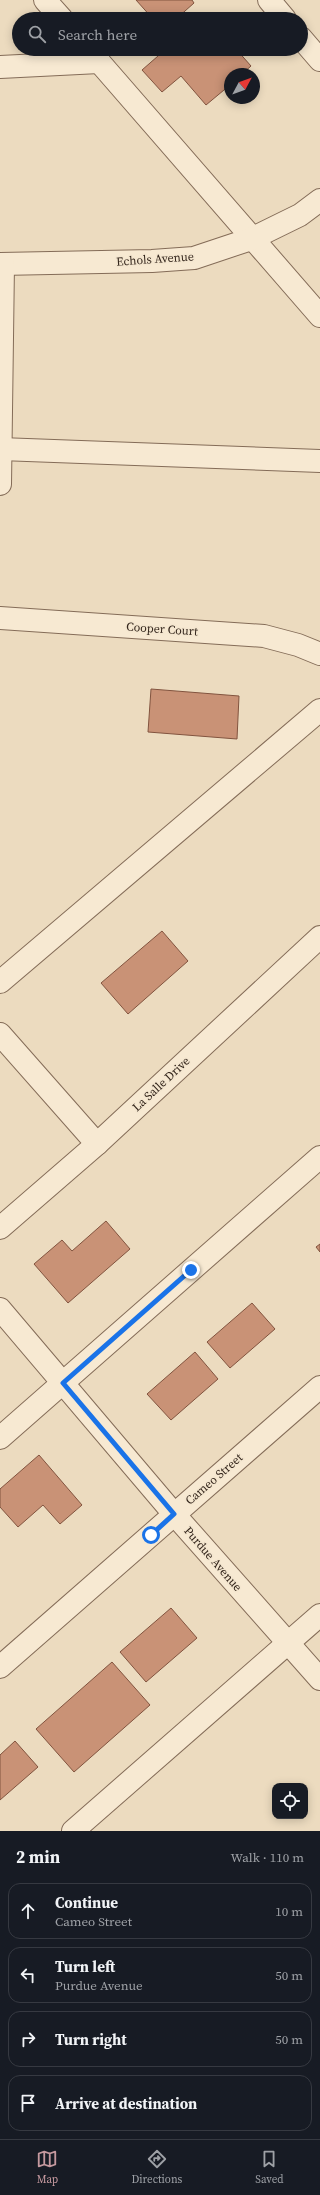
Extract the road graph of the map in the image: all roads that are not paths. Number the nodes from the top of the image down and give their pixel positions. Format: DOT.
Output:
graph roads {
  1 [pos="45,0"];
  2 [pos="269,0"];
  3 [pos="56,12"];
  4 [pos="279,12"];
  5 [pos="308,46"];
  6 [pos="85,56"];
  7 [pos="94,56"];
  8 [pos="320,60"];
  9 [pos="0,67"];
  10 [pos="320,200"];
  11 [pos="251,239"];
  12 [pos="2,264"];
  13 [pos="320,316"];
  14 [pos="1,449"];
  15 [pos="320,461"];
  16 [pos="0,484"];
  17 [pos="0,618"];
  18 [pos="320,654"];
  19 [pos="320,710"];
  20 [pos="320,937"];
  21 [pos="0,982"];
  22 [pos="0,1034"];
  23 [pos="97,1144"];
  24 [pos="320,1157"];
  25 [pos="0,1228"];
  26 [pos="0,1309"];
  27 [pos="63,1383"];
  28 [pos="320,1387"];
  29 [pos="0,1438"];
  30 [pos="174,1514"];
  31 [pos="320,1615"];
  32 [pos="288,1643"];
  33 [pos="0,1666"];
  34 [pos="320,1679"];
  35 [pos="73,1831"];
  1 -- 3 [label="street"];
  2 -- 4 [label="street"];
  5 -- 8 [label="street"];
  6 -- 9 [label="street"];
  7 -- 11 [label="street"];
  10 -- 11 [label="street, Echols Avenue"];
  11 -- 12 [label="street, Echols Avenue"];
  11 -- 13 [label="street"];
  12 -- 14 [label="street"];
  14 -- 15 [label="street"];
  14 -- 16 [label="street"];
  17 -- 18 [label="street, Cooper Court"];
  19 -- 21 [label="street"];
  20 -- 23 [label="street, La Salle Drive"];
  22 -- 23 [label="street"];
  23 -- 25 [label="street, La Salle Drive"];
  24 -- 27 [label="street"];
  26 -- 27 [label="street, Purdue Avenue"];
  27 -- 29 [label="street"];
  27 -- 30 [label="street, Purdue Avenue"];
  28 -- 30 [label="street, Cameo Street"];
  30 -- 32 [label="street, Purdue Avenue"];
  30 -- 33 [label="street, Cameo Street"];
  31 -- 32 [label="street"];
  32 -- 34 [label="street, Purdue Avenue"];
  32 -- 35 [label="street"];
}
